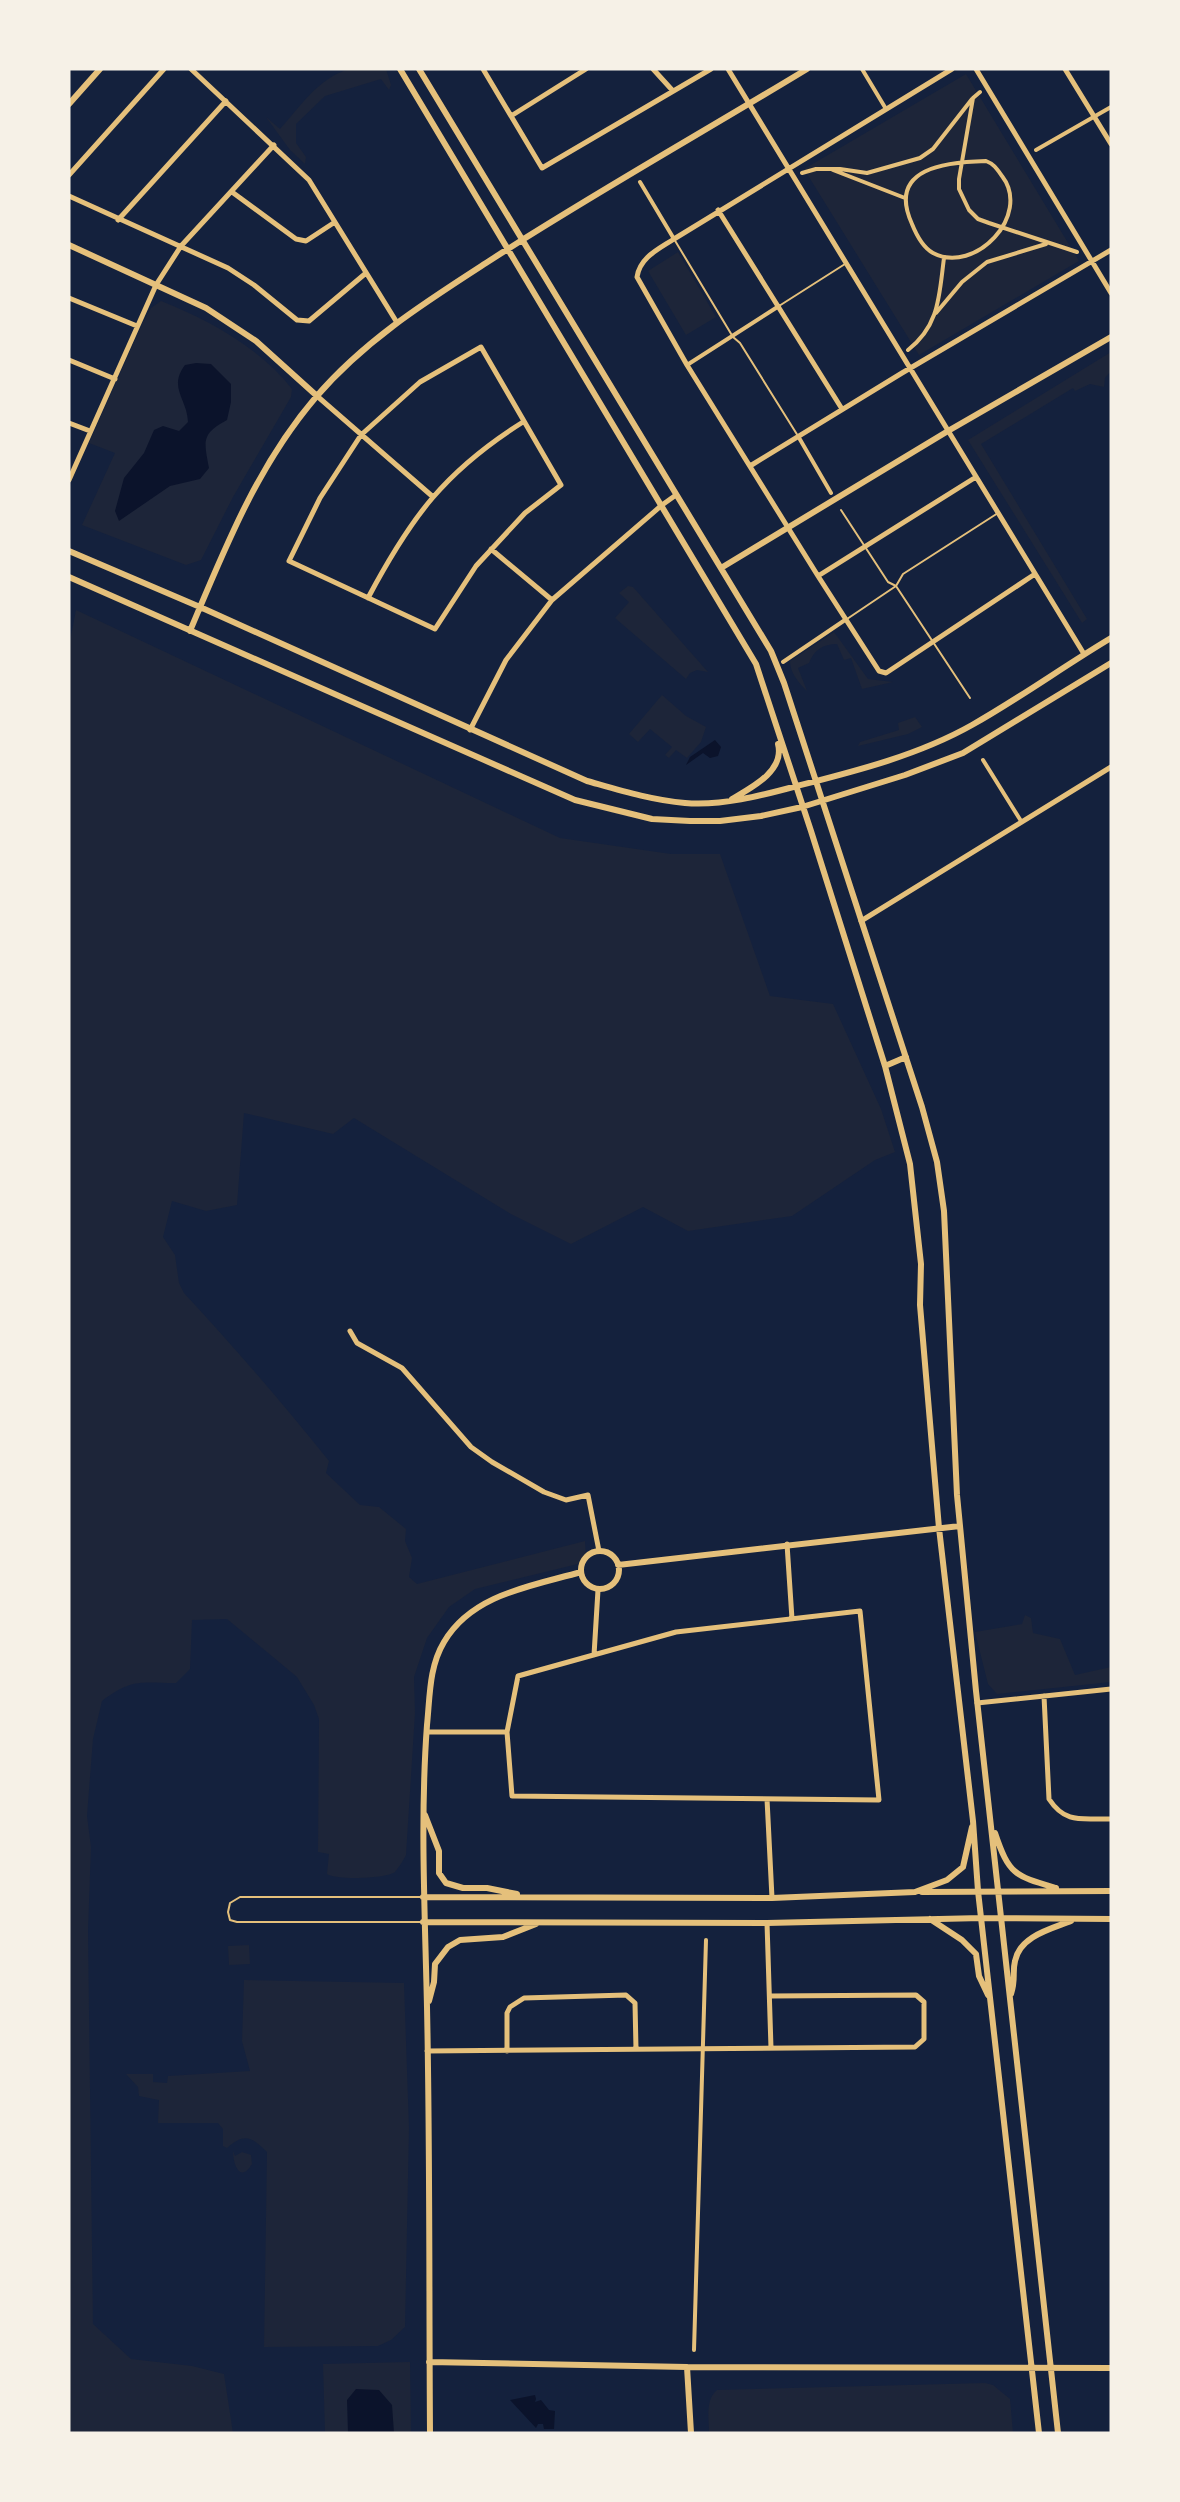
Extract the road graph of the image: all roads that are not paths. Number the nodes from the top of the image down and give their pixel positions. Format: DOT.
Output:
graph roads {
  1 [pos="100,69"];
  2 [pos="164,69"];
  3 [pos="191,69"];
  4 [pos="400,69"];
  5 [pos="419,69"];
  6 [pos="491,69"];
  7 [pos="586,69"];
  8 [pos="653,69"];
  9 [pos="711,69"];
  10 [pos="728,69"];
  11 [pos="807,69"];
  12 [pos="862,69"];
  13 [pos="952,69"];
  14 [pos="976,69"];
  15 [pos="1065,69"];
  16 [pos="484,72"];
  17 [pos="672,91"];
  18 [pos="980,92"];
  19 [pos="973,98"];
  20 [pos="226,101"];
  21 [pos="69,104"];
  22 [pos="748,105"];
  23 [pos="1111,107"];
  24 [pos="886,109"];
  25 [pos="511,116"];
  26 [pos="1094,116"];
  27 [pos="1111,144"];
  28 [pos="274,145"];
  29 [pos="1036,150"];
  30 [pos="961,162"];
  31 [pos="787,168"];
  32 [pos="830,169"];
  33 [pos="802,173"];
  34 [pos="69,175"];
  35 [pos="640,182"];
  36 [pos="232,192"];
  37 [pos="69,196"];
  38 [pos="905,198"];
  39 [pos="718,210"];
  40 [pos="118,220"];
  41 [pos="335,222"];
  42 [pos="1003,227"];
  43 [pos="522,239"];
  44 [pos="674,239"];
  45 [pos="1047,244"];
  46 [pos="69,245"];
  47 [pos="181,246"];
  48 [pos="506,249"];
  49 [pos="1111,250"];
  50 [pos="1077,252"];
  51 [pos="944,258"];
  52 [pos="1092,261"];
  53 [pos="845,264"];
  54 [pos="366,273"];
  55 [pos="156,285"];
  56 [pos="1111,293"];
  57 [pos="69,298"];
  58 [pos="779,306"];
  59 [pos="936,313"];
  60 [pos="396,321"];
  61 [pos="137,326"];
  62 [pos="733,337"];
  63 [pos="1111,337"];
  64 [pos="908,350"];
  65 [pos="69,360"];
  66 [pos="687,364"];
  67 [pos="909,368"];
  68 [pos="115,379"];
  69 [pos="317,396"];
  70 [pos="842,409"];
  71 [pos="524,422"];
  72 [pos="69,423"];
  73 [pos="948,431"];
  74 [pos="90,432"];
  75 [pos="361,435"];
  76 [pos="798,436"];
  77 [pos="750,466"];
  78 [pos="976,477"];
  79 [pos="69,480"];
  80 [pos="831,493"];
  81 [pos="676,495"];
  82 [pos="432,496"];
  83 [pos="662,505"];
  84 [pos="841,510"];
  85 [pos="998,513"];
  86 [pos="788,529"];
  87 [pos="864,545"];
  88 [pos="491,549"];
  89 [pos="69,552"];
  90 [pos="721,568"];
  91 [pos="1035,574"];
  92 [pos="818,576"];
  93 [pos="69,577"];
  94 [pos="896,586"];
  95 [pos="368,598"];
  96 [pos="552,600"];
  97 [pos="200,607"];
  98 [pos="845,620"];
  99 [pos="190,631"];
  100 [pos="1111,638"];
  101 [pos="932,641"];
  102 [pos="1084,654"];
  103 [pos="783,662"];
  104 [pos="1111,663"];
  105 [pos="970,698"];
  106 [pos="773,720"];
  107 [pos="470,730"];
  108 [pos="982,760"];
  109 [pos="1111,767"];
  110 [pos="815,782"];
  111 [pos="796,787"];
  112 [pos="727,802"];
  113 [pos="821,802"];
  114 [pos="802,807"];
  115 [pos="1021,821"];
  116 [pos="861,921"];
  117 [pos="906,1057"];
  118 [pos="885,1066"];
  119 [pos="350,1331"];
  120 [pos="960,1526"];
  121 [pos="939,1528"];
  122 [pos="787,1544"];
  123 [pos="599,1551"];
  124 [pos="618,1565"];
  125 [pos="581,1572"];
  126 [pos="598,1590"];
  127 [pos="792,1619"];
  128 [pos="594,1655"];
  129 [pos="1111,1689"];
  130 [pos="1044,1696"];
  131 [pos="977,1703"];
  132 [pos="427,1732"];
  133 [pos="507,1732"];
  134 [pos="767,1799"];
  135 [pos="423,1811"];
  136 [pos="1111,1819"];
  137 [pos="974,1821"];
  138 [pos="991,1821"];
  139 [pos="978,1890"];
  140 [pos="1000,1890"];
  141 [pos="1062,1890"];
  142 [pos="1111,1891"];
  143 [pos="915,1892"];
  144 [pos="423,1896"];
  145 [pos="532,1897"];
  146 [pos="772,1898"];
  147 [pos="982,1918"];
  148 [pos="1002,1918"];
  149 [pos="929,1919"];
  150 [pos="1074,1919"];
  151 [pos="1111,1919"];
  152 [pos="423,1922"];
  153 [pos="539,1922"];
  154 [pos="767,1923"];
  155 [pos="706,1940"];
  156 [pos="771,1996"];
  157 [pos="1010,1997"];
  158 [pos="991,2001"];
  159 [pos="427,2006"];
  160 [pos="771,2048"];
  161 [pos="636,2049"];
  162 [pos="705,2049"];
  163 [pos="427,2051"];
  164 [pos="507,2051"];
  165 [pos="694,2350"];
  166 [pos="429,2362"];
  167 [pos="687,2367"];
  168 [pos="1111,2368"];
  169 [pos="1031,2369"];
  170 [pos="1051,2369"];
  171 [pos="430,2433"];
  172 [pos="691,2433"];
  173 [pos="1039,2433"];
  174 [pos="1058,2433"];
  1 -- 21 [label="street"];
  2 -- 34 [label="street"];
  3 -- 20 [label="street"];
  4 -- 48 [label="street"];
  5 -- 43 [label="street"];
  6 -- 16 [label="street"];
  7 -- 25 [label="street"];
  8 -- 17 [label="street"];
  9 -- 17 [label="street"];
  10 -- 22 [label="street"];
  11 -- 22 [label="street"];
  12 -- 24 [label="street"];
  13 -- 24 [label="street"];
  14 -- 52 [label="street"];
  15 -- 26 [label="street"];
  16 -- 25 [label="street"];
  17 -- 25 [label="street"];
  18 -- 19 [label="street"];
  19 -- 30 [label="street"];
  19 -- 32 [label="street"];
  20 -- 28 [label="street"];
  20 -- 40 [label="street"];
  22 -- 31 [label="street"];
  22 -- 43 [label="street"];
  23 -- 26 [label="street"];
  24 -- 31 [label="street"];
  26 -- 27 [label="street"];
  26 -- 29 [label="street"];
  28 -- 36 [label="street"];
  28 -- 41 [label="street"];
  30 -- 38 [label="street"];
  30 -- 42 [label="street"];
  30 -- 42 [label="street"];
  31 -- 39 [label="street"];
  31 -- 53 [label="street"];
  32 -- 33 [label="street"];
  32 -- 38 [label="street"];
  35 -- 44 [label="street"];
  36 -- 41 [label="street"];
  36 -- 47 [label="street"];
  37 -- 40 [label="street"];
  38 -- 51 [label="street"];
  39 -- 44 [label="street"];
  39 -- 58 [label="street"];
  40 -- 47 [label="street"];
  41 -- 54 [label="street"];
  42 -- 45 [label="street"];
  42 -- 51 [label="street"];
  43 -- 48 [label="street"];
  43 -- 81 [label="street"];
  44 -- 62 [label="lane"];
  44 -- 66 [label="street"];
  45 -- 50 [label="street"];
  45 -- 59 [label="street"];
  46 -- 55 [label="street"];
  47 -- 54 [label="street"];
  47 -- 55 [label="street"];
  48 -- 60 [label="street"];
  48 -- 83 [label="street"];
  49 -- 52 [label="street"];
  51 -- 59 [label="street"];
  52 -- 56 [label="street"];
  52 -- 67 [label="street"];
  53 -- 58 [label="lane"];
  53 -- 67 [label="street"];
  54 -- 60 [label="street"];
  55 -- 61 [label="street"];
  55 -- 69 [label="street"];
  57 -- 61 [label="street"];
  58 -- 62 [label="street"];
  58 -- 70 [label="street"];
  59 -- 64 [label="street"];
  60 -- 69 [label="street"];
  61 -- 68 [label="street"];
  62 -- 66 [label="street"];
  62 -- 76 [label="lane"];
  63 -- 73 [label="street"];
  65 -- 68 [label="street"];
  66 -- 77 [label="street"];
  67 -- 70 [label="street"];
  67 -- 73 [label="street"];
  68 -- 74 [label="street"];
  69 -- 75 [label="street"];
  69 -- 97 [label="street"];
  70 -- 76 [label="street"];
  71 -- 75 [label="street"];
  71 -- 82 [label="street"];
  71 -- 88 [label="street"];
  72 -- 74 [label="street"];
  73 -- 78 [label="street"];
  73 -- 86 [label="street"];
  74 -- 79 [label="street"];
  75 -- 82 [label="street"];
  75 -- 95 [label="street"];
  76 -- 77 [label="street"];
  76 -- 80 [label="street"];
  77 -- 86 [label="street"];
  78 -- 85 [label="street"];
  78 -- 87 [label="street"];
  81 -- 83 [label="street"];
  81 -- 90 [label="street"];
  82 -- 95 [label="street"];
  83 -- 96 [label="street"];
  83 -- 106 [label="street"];
  84 -- 87 [label="lane"];
  85 -- 91 [label="street"];
  85 -- 94 [label="lane"];
  86 -- 90 [label="street"];
  86 -- 92 [label="street"];
  87 -- 92 [label="street"];
  87 -- 94 [label="lane"];
  88 -- 95 [label="street"];
  88 -- 96 [label="street"];
  89 -- 97 [label="street"];
  90 -- 110 [label="street"];
  91 -- 101 [label="street"];
  91 -- 102 [label="street"];
  92 -- 98 [label="street"];
  93 -- 99 [label="street"];
  94 -- 98 [label="lane"];
  94 -- 101 [label="lane"];
  96 -- 107 [label="street"];
  97 -- 99 [label="street"];
  97 -- 107 [label="street"];
  98 -- 101 [label="street"];
  98 -- 103 [label="street"];
  99 -- 114 [label="street"];
  100 -- 102 [label="street"];
  101 -- 105 [label="lane"];
  102 -- 110 [label="street"];
  104 -- 113 [label="street"];
  106 -- 111 [label="street"];
  106 -- 112 [label="street"];
  107 -- 112 [label="street"];
  108 -- 115 [label="street"];
  109 -- 115 [label="street"];
  110 -- 111 [label="street"];
  110 -- 113 [label="street"];
  111 -- 112 [label="street"];
  111 -- 114 [label="street"];
  113 -- 114 [label="street"];
  113 -- 116 [label="street"];
  114 -- 118 [label="street"];
  115 -- 116 [label="street"];
  116 -- 117 [label="street"];
  117 -- 118 [label="street"];
  117 -- 120 [label="street"];
  118 -- 121 [label="street"];
  119 -- 123 [label="street"];
  120 -- 121 [label="street"];
  120 -- 131 [label="street"];
  121 -- 122 [label="street"];
  121 -- 137 [label="street"];
  122 -- 124 [label="street"];
  122 -- 127 [label="street"];
  123 -- 124 [label="street"];
  123 -- 125 [label="street"];
  124 -- 126 [label="street"];
  125 -- 126 [label="street"];
  125 -- 132 [label="street"];
  126 -- 128 [label="street"];
  127 -- 128 [label="street"];
  127 -- 134 [label="street"];
  128 -- 133 [label="street"];
  129 -- 130 [label="street"];
  130 -- 131 [label="street"];
  130 -- 136 [label="street"];
  131 -- 138 [label="street"];
  132 -- 133 [label="street"];
  132 -- 135 [label="street"];
  133 -- 134 [label="street"];
  134 -- 146 [label="street"];
  135 -- 144 [label="street"];
  135 -- 145 [label="street"];
  137 -- 139 [label="street"];
  137 -- 143 [label="street"];
  138 -- 140 [label="street"];
  138 -- 141 [label="street"];
  139 -- 140 [label="street"];
  139 -- 143 [label="street"];
  139 -- 147 [label="street"];
  140 -- 141 [label="street"];
  140 -- 148 [label="street"];
  141 -- 142 [label="street"];
  143 -- 146 [label="street"];
  144 -- 145 [label="street"];
  144 -- 152 [label="street"];
  144 -- 152 [label="lane"];
  145 -- 146 [label="street"];
  147 -- 148 [label="street"];
  147 -- 149 [label="street"];
  147 -- 158 [label="street"];
  148 -- 150 [label="street"];
  148 -- 157 [label="street"];
  149 -- 154 [label="street"];
  149 -- 158 [label="street"];
  150 -- 151 [label="street"];
  150 -- 157 [label="street"];
  152 -- 153 [label="street"];
  152 -- 159 [label="street"];
  153 -- 154 [label="street"];
  153 -- 159 [label="street"];
  154 -- 156 [label="street"];
  155 -- 162 [label="street"];
  156 -- 160 [label="street"];
  156 -- 160 [label="street"];
  157 -- 170 [label="street"];
  158 -- 169 [label="street"];
  159 -- 163 [label="street"];
  160 -- 162 [label="street"];
  161 -- 162 [label="street"];
  161 -- 164 [label="street"];
  161 -- 164 [label="street"];
  162 -- 165 [label="street"];
  163 -- 164 [label="street"];
  163 -- 166 [label="street"];
  166 -- 167 [label="street"];
  166 -- 171 [label="street"];
  167 -- 169 [label="street"];
  167 -- 172 [label="street"];
  168 -- 170 [label="street"];
  169 -- 170 [label="street"];
  169 -- 173 [label="street"];
  170 -- 174 [label="street"];
}
